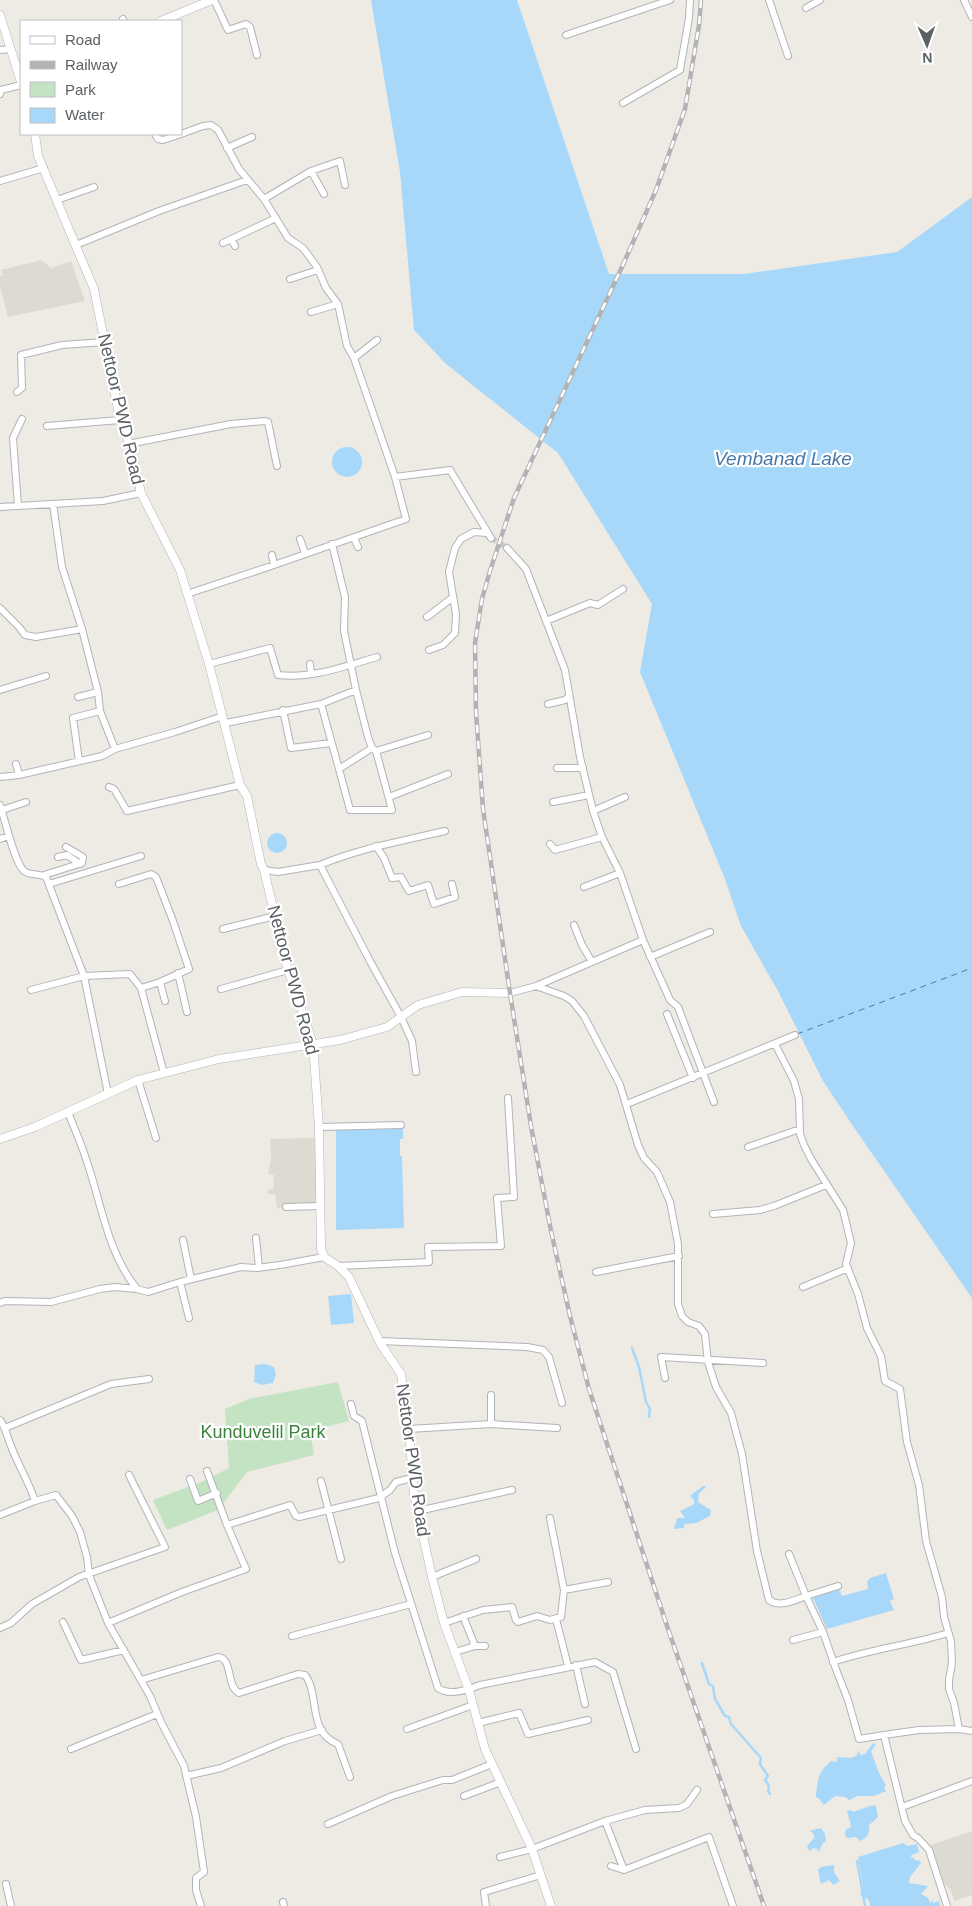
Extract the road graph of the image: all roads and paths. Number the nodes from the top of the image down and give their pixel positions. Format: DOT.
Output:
graph roads {
  1 [pos="213,0"];
  2 [pos="670,0"];
  3 [pos="690,0"];
  4 [pos="769,0"];
  5 [pos="820,0"];
  6 [pos="964,0"];
  7 [pos="806,8"];
  8 [pos="0,14"];
  9 [pos="972,17"];
  10 [pos="163,20"];
  11 [pos="566,35"];
  12 [pos="10,49"];
  13 [pos="0,50"];
  14 [pos="257,55"];
  15 [pos="788,56"];
  16 [pos="20,80"];
  17 [pos="20,83"];
  18 [pos="0,94"];
  19 [pos="623,103"];
  20 [pos="182,134"];
  21 [pos="35,135"];
  22 [pos="156,135"];
  23 [pos="178,135"];
  24 [pos="252,138"];
  25 [pos="227,148"];
  26 [pos="44,168"];
  27 [pos="311,170"];
  28 [pos="247,180"];
  29 [pos="0,181"];
  30 [pos="344,185"];
  31 [pos="94,187"];
  32 [pos="324,194"];
  33 [pos="264,199"];
  34 [pos="57,200"];
  35 [pos="276,218"];
  36 [pos="231,239"];
  37 [pos="223,243"];
  38 [pos="76,245"];
  39 [pos="235,246"];
  40 [pos="318,270"];
  41 [pos="290,279"];
  42 [pos="338,304"];
  43 [pos="311,312"];
  44 [pos="377,340"];
  45 [pos="105,342"];
  46 [pos="354,358"];
  47 [pos="17,392"];
  48 [pos="22,419"];
  49 [pos="120,420"];
  50 [pos="48,426"];
  51 [pos="128,444"];
  52 [pos="277,466"];
  53 [pos="395,477"];
  54 [pos="141,493"];
  55 [pos="53,504"];
  56 [pos="18,506"];
  57 [pos="0,507"];
  58 [pos="354,538"];
  59 [pos="300,539"];
  60 [pos="332,544"];
  61 [pos="358,547"];
  62 [pos="507,548"];
  63 [pos="305,553"];
  64 [pos="272,554"];
  65 [pos="274,566"];
  66 [pos="623,589"];
  67 [pos="187,594"];
  68 [pos="452,598"];
  69 [pos="0,608"];
  70 [pos="427,616"];
  71 [pos="546,621"];
  72 [pos="82,629"];
  73 [pos="428,650"];
  74 [pos="377,657"];
  75 [pos="209,664"];
  76 [pos="310,664"];
  77 [pos="350,664"];
  78 [pos="311,674"];
  79 [pos="46,676"];
  80 [pos="0,690"];
  81 [pos="356,690"];
  82 [pos="98,692"];
  83 [pos="569,696"];
  84 [pos="78,697"];
  85 [pos="321,704"];
  86 [pos="548,704"];
  87 [pos="283,710"];
  88 [pos="100,712"];
  89 [pos="224,719"];
  90 [pos="428,734"];
  91 [pos="331,743"];
  92 [pos="115,749"];
  93 [pos="374,749"];
  94 [pos="79,761"];
  95 [pos="16,764"];
  96 [pos="557,768"];
  97 [pos="583,768"];
  98 [pos="339,769"];
  99 [pos="448,774"];
  100 [pos="19,775"];
  101 [pos="0,777"];
  102 [pos="240,785"];
  103 [pos="108,787"];
  104 [pos="589,795"];
  105 [pos="389,797"];
  106 [pos="625,797"];
  107 [pos="26,802"];
  108 [pos="553,802"];
  109 [pos="1,807"];
  110 [pos="593,811"];
  111 [pos="445,831"];
  112 [pos="9,836"];
  113 [pos="602,837"];
  114 [pos="0,839"];
  115 [pos="550,844"];
  116 [pos="376,846"];
  117 [pos="66,847"];
  118 [pos="141,856"];
  119 [pos="58,858"];
  120 [pos="80,864"];
  121 [pos="320,865"];
  122 [pos="264,870"];
  123 [pos="620,873"];
  124 [pos="44,875"];
  125 [pos="49,884"];
  126 [pos="119,884"];
  127 [pos="452,884"];
  128 [pos="584,887"];
  129 [pos="275,916"];
  130 [pos="574,925"];
  131 [pos="223,929"];
  132 [pos="710,932"];
  133 [pos="643,940"];
  134 [pos="650,957"];
  135 [pos="592,962"];
  136 [pos="288,970"];
  137 [pos="178,973"];
  138 [pos="84,976"];
  139 [pos="160,982"];
  140 [pos="536,986"];
  141 [pos="141,988"];
  142 [pos="221,989"];
  143 [pos="31,990"];
  144 [pos="510,993"];
  145 [pos="165,1001"];
  146 [pos="187,1012"];
  147 [pos="667,1014"];
  148 [pos="402,1017"];
  149 [pos="795,1035"];
  150 [pos="313,1044"];
  151 [pos="774,1044"];
  152 [pos="416,1072"];
  153 [pos="164,1073"];
  154 [pos="703,1074"];
  155 [pos="693,1078"];
  156 [pos="138,1080"];
  157 [pos="108,1094"];
  158 [pos="508,1098"];
  159 [pos="714,1102"];
  160 [pos="627,1104"];
  161 [pos="68,1112"];
  162 [pos="402,1125"];
  163 [pos="319,1127"];
  164 [pos="800,1129"];
  165 [pos="156,1138"];
  166 [pos="0,1139"];
  167 [pos="748,1146"];
  168 [pos="826,1185"];
  169 [pos="320,1206"];
  170 [pos="286,1207"];
  171 [pos="713,1214"];
  172 [pos="256,1238"];
  173 [pos="183,1240"];
  174 [pos="678,1256"];
  175 [pos="324,1257"];
  176 [pos="338,1266"];
  177 [pos="259,1268"];
  178 [pos="848,1268"];
  179 [pos="596,1272"];
  180 [pos="191,1279"];
  181 [pos="180,1282"];
  182 [pos="803,1287"];
  183 [pos="137,1289"];
  184 [pos="0,1303"];
  185 [pos="188,1318"];
  186 [pos="379,1341"];
  187 [pos="708,1360"];
  188 [pos="762,1362"];
  189 [pos="665,1378"];
  190 [pos="149,1379"];
  191 [pos="491,1396"];
  192 [pos="562,1403"];
  193 [pos="351,1404"];
  194 [pos="0,1420"];
  195 [pos="491,1424"];
  196 [pos="5,1428"];
  197 [pos="557,1428"];
  198 [pos="410,1429"];
  199 [pos="207,1471"];
  200 [pos="129,1474"];
  201 [pos="412,1478"];
  202 [pos="190,1479"];
  203 [pos="321,1481"];
  204 [pos="512,1490"];
  205 [pos="216,1493"];
  206 [pos="381,1497"];
  207 [pos="35,1501"];
  208 [pos="328,1511"];
  209 [pos="418,1511"];
  210 [pos="0,1515"];
  211 [pos="550,1518"];
  212 [pos="227,1525"];
  213 [pos="789,1554"];
  214 [pos="341,1559"];
  215 [pos="476,1559"];
  216 [pos="89,1574"];
  217 [pos="432,1577"];
  218 [pos="608,1582"];
  219 [pos="838,1586"];
  220 [pos="564,1590"];
  221 [pos="806,1596"];
  222 [pos="411,1604"];
  223 [pos="463,1616"];
  224 [pos="556,1619"];
  225 [pos="63,1622"];
  226 [pos="108,1623"];
  227 [pos="444,1623"];
  228 [pos="0,1628"];
  229 [pos="823,1632"];
  230 [pos="948,1633"];
  231 [pos="292,1636"];
  232 [pos="793,1640"];
  233 [pos="475,1646"];
  234 [pos="485,1646"];
  235 [pos="124,1650"];
  236 [pos="455,1652"];
  237 [pos="833,1662"];
  238 [pos="576,1665"];
  239 [pos="568,1666"];
  240 [pos="141,1680"];
  241 [pos="469,1690"];
  242 [pos="585,1704"];
  243 [pos="473,1705"];
  244 [pos="157,1714"];
  245 [pos="588,1720"];
  246 [pos="478,1723"];
  247 [pos="407,1729"];
  248 [pos="959,1729"];
  249 [pos="322,1730"];
  250 [pos="972,1731"];
  251 [pos="884,1735"];
  252 [pos="71,1749"];
  253 [pos="636,1749"];
  254 [pos="492,1764"];
  255 [pos="186,1776"];
  256 [pos="350,1777"];
  257 [pos="972,1780"];
  258 [pos="501,1782"];
  259 [pos="697,1790"];
  260 [pos="464,1796"];
  261 [pos="902,1807"];
  262 [pos="605,1820"];
  263 [pos="328,1824"];
  264 [pos="532,1849"];
  265 [pos="500,1857"];
  266 [pos="611,1866"];
  267 [pos="624,1870"];
  268 [pos="541,1876"];
  269 [pos="6,1884"];
  270 [pos="11,1906"];
  271 [pos="201,1906"];
  272 [pos="486,1906"];
  273 [pos="551,1906"];
  274 [pos="733,1906"];
  275 [pos="947,1906"];
  1 -- 10 [label="street"];
  1 -- 14 [label="street"];
  2 -- 11 [label="street"];
  3 -- 19 [label="street"];
  4 -- 15 [label="street"];
  5 -- 7 [label="street"];
  6 -- 9 [label="street"];
  8 -- 12 [label="street"];
  12 -- 13 [label="street"];
  12 -- 16 [label="street"];
  17 -- 18 [label="street"];
  20 -- 25 [label="street"];
  21 -- 26 [label="street, Nettoor PWD Road"];
  22 -- 23 [label="street"];
  24 -- 25 [label="street"];
  25 -- 28 [label="street"];
  26 -- 29 [label="street"];
  26 -- 34 [label="street, Nettoor PWD Road"];
  27 -- 30 [label="street"];
  27 -- 32 [label="street"];
  27 -- 33 [label="street"];
  28 -- 33 [label="street"];
  28 -- 38 [label="street"];
  31 -- 34 [label="street"];
  33 -- 35 [label="street"];
  34 -- 38 [label="street, Nettoor PWD Road"];
  35 -- 36 [label="street"];
  35 -- 40 [label="street"];
  36 -- 37 [label="street"];
  36 -- 39 [label="street"];
  38 -- 45 [label="street, Nettoor PWD Road"];
  40 -- 41 [label="street"];
  40 -- 42 [label="street"];
  42 -- 43 [label="street"];
  42 -- 46 [label="street"];
  44 -- 46 [label="street"];
  45 -- 47 [label="street"];
  45 -- 49 [label="street, Nettoor PWD Road"];
  46 -- 53 [label="street"];
  48 -- 56 [label="street"];
  49 -- 50 [label="street"];
  49 -- 51 [label="street, Nettoor PWD Road"];
  51 -- 52 [label="street"];
  51 -- 54 [label="street, Nettoor PWD Road"];
  53 -- 58 [label="street"];
  53 -- 68 [label="street"];
  54 -- 55 [label="street"];
  54 -- 67 [label="street, Nettoor PWD Road"];
  55 -- 56 [label="street"];
  55 -- 72 [label="street"];
  56 -- 57 [label="street"];
  58 -- 60 [label="street"];
  58 -- 61 [label="street"];
  59 -- 63 [label="street"];
  60 -- 63 [label="street"];
  60 -- 77 [label="street"];
  62 -- 71 [label="street"];
  63 -- 65 [label="street"];
  64 -- 65 [label="street"];
  65 -- 67 [label="street"];
  66 -- 71 [label="street"];
  67 -- 75 [label="street, Nettoor PWD Road"];
  68 -- 70 [label="street"];
  68 -- 73 [label="street"];
  69 -- 72 [label="street"];
  71 -- 83 [label="street"];
  72 -- 82 [label="street"];
  74 -- 77 [label="street"];
  75 -- 78 [label="street"];
  75 -- 89 [label="street, Nettoor PWD Road"];
  76 -- 78 [label="street"];
  77 -- 78 [label="street"];
  77 -- 81 [label="street"];
  79 -- 80 [label="street"];
  81 -- 85 [label="street"];
  81 -- 93 [label="street"];
  82 -- 84 [label="street"];
  82 -- 88 [label="street"];
  83 -- 86 [label="street"];
  83 -- 97 [label="street"];
  85 -- 87 [label="street"];
  85 -- 91 [label="street"];
  87 -- 89 [label="street"];
  87 -- 91 [label="street"];
  88 -- 92 [label="street"];
  88 -- 94 [label="street"];
  89 -- 92 [label="street"];
  89 -- 102 [label="street, Nettoor PWD Road"];
  90 -- 93 [label="street"];
  91 -- 98 [label="street"];
  92 -- 94 [label="street"];
  93 -- 98 [label="street"];
  93 -- 105 [label="street"];
  94 -- 100 [label="street"];
  95 -- 100 [label="street"];
  96 -- 97 [label="street"];
  97 -- 104 [label="street"];
  98 -- 105 [label="street"];
  99 -- 105 [label="street"];
  100 -- 101 [label="street"];
  102 -- 103 [label="street"];
  102 -- 122 [label="street, Nettoor PWD Road"];
  104 -- 108 [label="street"];
  104 -- 110 [label="street"];
  106 -- 110 [label="street"];
  107 -- 109 [label="street"];
  109 -- 112 [label="street"];
  110 -- 113 [label="street"];
  111 -- 116 [label="street"];
  112 -- 114 [label="street"];
  112 -- 124 [label="street"];
  113 -- 115 [label="street"];
  113 -- 123 [label="street"];
  116 -- 121 [label="street"];
  116 -- 127 [label="street"];
  117 -- 120 [label="street"];
  118 -- 125 [label="street"];
  119 -- 120 [label="street"];
  120 -- 124 [label="street"];
  121 -- 122 [label="street"];
  121 -- 148 [label="street"];
  122 -- 129 [label="street, Nettoor PWD Road"];
  123 -- 128 [label="street"];
  123 -- 133 [label="street"];
  124 -- 125 [label="street"];
  125 -- 138 [label="street"];
  126 -- 137 [label="street"];
  129 -- 131 [label="street"];
  129 -- 136 [label="street, Nettoor PWD Road"];
  130 -- 135 [label="street"];
  132 -- 134 [label="street"];
  133 -- 134 [label="street"];
  133 -- 135 [label="street"];
  134 -- 154 [label="street"];
  135 -- 140 [label="street"];
  136 -- 142 [label="street"];
  136 -- 150 [label="street, Nettoor PWD Road"];
  137 -- 139 [label="street"];
  137 -- 146 [label="street"];
  138 -- 141 [label="street"];
  138 -- 143 [label="street"];
  138 -- 157 [label="street"];
  139 -- 141 [label="street"];
  139 -- 145 [label="street"];
  140 -- 144 [label="street"];
  140 -- 160 [label="street"];
  141 -- 153 [label="street"];
  144 -- 148 [label="street"];
  147 -- 155 [label="street"];
  148 -- 150 [label="street"];
  148 -- 152 [label="street"];
  149 -- 151 [label="street"];
  150 -- 153 [label="street"];
  150 -- 163 [label="street, Nettoor PWD Road"];
  151 -- 154 [label="street"];
  151 -- 164 [label="street"];
  153 -- 156 [label="street"];
  154 -- 155 [label="street"];
  154 -- 159 [label="street"];
  155 -- 160 [label="street"];
  156 -- 157 [label="street"];
  156 -- 165 [label="street"];
  157 -- 161 [label="street"];
  158 -- 176 [label="street"];
  160 -- 174 [label="street"];
  161 -- 166 [label="street"];
  161 -- 183 [label="street"];
  162 -- 163 [label="street"];
  163 -- 169 [label="street, Nettoor PWD Road"];
  164 -- 167 [label="street"];
  164 -- 168 [label="street"];
  168 -- 171 [label="street"];
  168 -- 178 [label="street"];
  169 -- 170 [label="street"];
  169 -- 175 [label="street, Nettoor PWD Road"];
  172 -- 177 [label="street"];
  173 -- 180 [label="street"];
  174 -- 179 [label="street"];
  174 -- 187 [label="street"];
  175 -- 176 [label="street, Nettoor PWD Road"];
  175 -- 177 [label="street"];
  176 -- 186 [label="street, Nettoor PWD Road"];
  177 -- 180 [label="street"];
  178 -- 182 [label="street"];
  178 -- 230 [label="street"];
  180 -- 181 [label="street"];
  181 -- 183 [label="street"];
  181 -- 185 [label="street"];
  183 -- 184 [label="street"];
  186 -- 192 [label="street"];
  186 -- 198 [label="street, Nettoor PWD Road"];
  187 -- 188 [label="street"];
  187 -- 189 [label="street"];
  187 -- 221 [label="street"];
  190 -- 196 [label="street"];
  191 -- 195 [label="street"];
  193 -- 206 [label="street"];
  194 -- 196 [label="street"];
  195 -- 197 [label="street"];
  195 -- 198 [label="street"];
  196 -- 207 [label="street"];
  198 -- 201 [label="street, Nettoor PWD Road"];
  199 -- 205 [label="street"];
  200 -- 216 [label="street"];
  201 -- 206 [label="street"];
  201 -- 209 [label="street, Nettoor PWD Road"];
  202 -- 205 [label="street"];
  203 -- 208 [label="street"];
  204 -- 209 [label="street"];
  205 -- 212 [label="street"];
  206 -- 208 [label="street"];
  206 -- 222 [label="street"];
  207 -- 210 [label="street"];
  207 -- 216 [label="street"];
  208 -- 212 [label="street"];
  208 -- 214 [label="street"];
  209 -- 217 [label="street, Nettoor PWD Road"];
  211 -- 220 [label="street"];
  212 -- 226 [label="street"];
  213 -- 221 [label="street"];
  215 -- 217 [label="street"];
  216 -- 226 [label="street"];
  216 -- 228 [label="street"];
  217 -- 227 [label="street, Nettoor PWD Road"];
  218 -- 220 [label="street"];
  219 -- 221 [label="street"];
  220 -- 224 [label="street"];
  221 -- 229 [label="street"];
  222 -- 231 [label="street"];
  222 -- 241 [label="street"];
  223 -- 224 [label="street"];
  223 -- 227 [label="street"];
  223 -- 233 [label="street"];
  224 -- 239 [label="street"];
  225 -- 235 [label="street"];
  226 -- 235 [label="street"];
  227 -- 236 [label="street, Nettoor PWD Road"];
  229 -- 232 [label="street"];
  229 -- 237 [label="street"];
  230 -- 237 [label="street"];
  230 -- 248 [label="street"];
  233 -- 234 [label="street"];
  233 -- 236 [label="street"];
  235 -- 240 [label="street"];
  236 -- 241 [label="street, Nettoor PWD Road"];
  237 -- 251 [label="street"];
  238 -- 239 [label="street"];
  238 -- 242 [label="street"];
  238 -- 253 [label="street"];
  239 -- 241 [label="street"];
  240 -- 244 [label="street"];
  240 -- 249 [label="street"];
  241 -- 243 [label="street, Nettoor PWD Road"];
  243 -- 246 [label="street, Nettoor PWD Road"];
  243 -- 247 [label="street"];
  244 -- 252 [label="street"];
  244 -- 255 [label="street"];
  245 -- 246 [label="street"];
  246 -- 254 [label="street, Nettoor PWD Road"];
  248 -- 250 [label="street"];
  248 -- 251 [label="street"];
  249 -- 255 [label="street"];
  249 -- 256 [label="street"];
  251 -- 261 [label="street"];
  254 -- 258 [label="street, Nettoor PWD Road"];
  254 -- 263 [label="street"];
  255 -- 271 [label="street"];
  257 -- 261 [label="street"];
  258 -- 260 [label="street"];
  258 -- 264 [label="street, Nettoor PWD Road"];
  259 -- 262 [label="street"];
  261 -- 275 [label="street"];
  262 -- 264 [label="street"];
  262 -- 267 [label="street"];
  264 -- 265 [label="street"];
  264 -- 268 [label="street, Nettoor PWD Road"];
  266 -- 267 [label="street"];
  267 -- 274 [label="street"];
  268 -- 272 [label="street"];
  268 -- 273 [label="street, Nettoor PWD Road"];
  269 -- 270 [label="street"];
}
